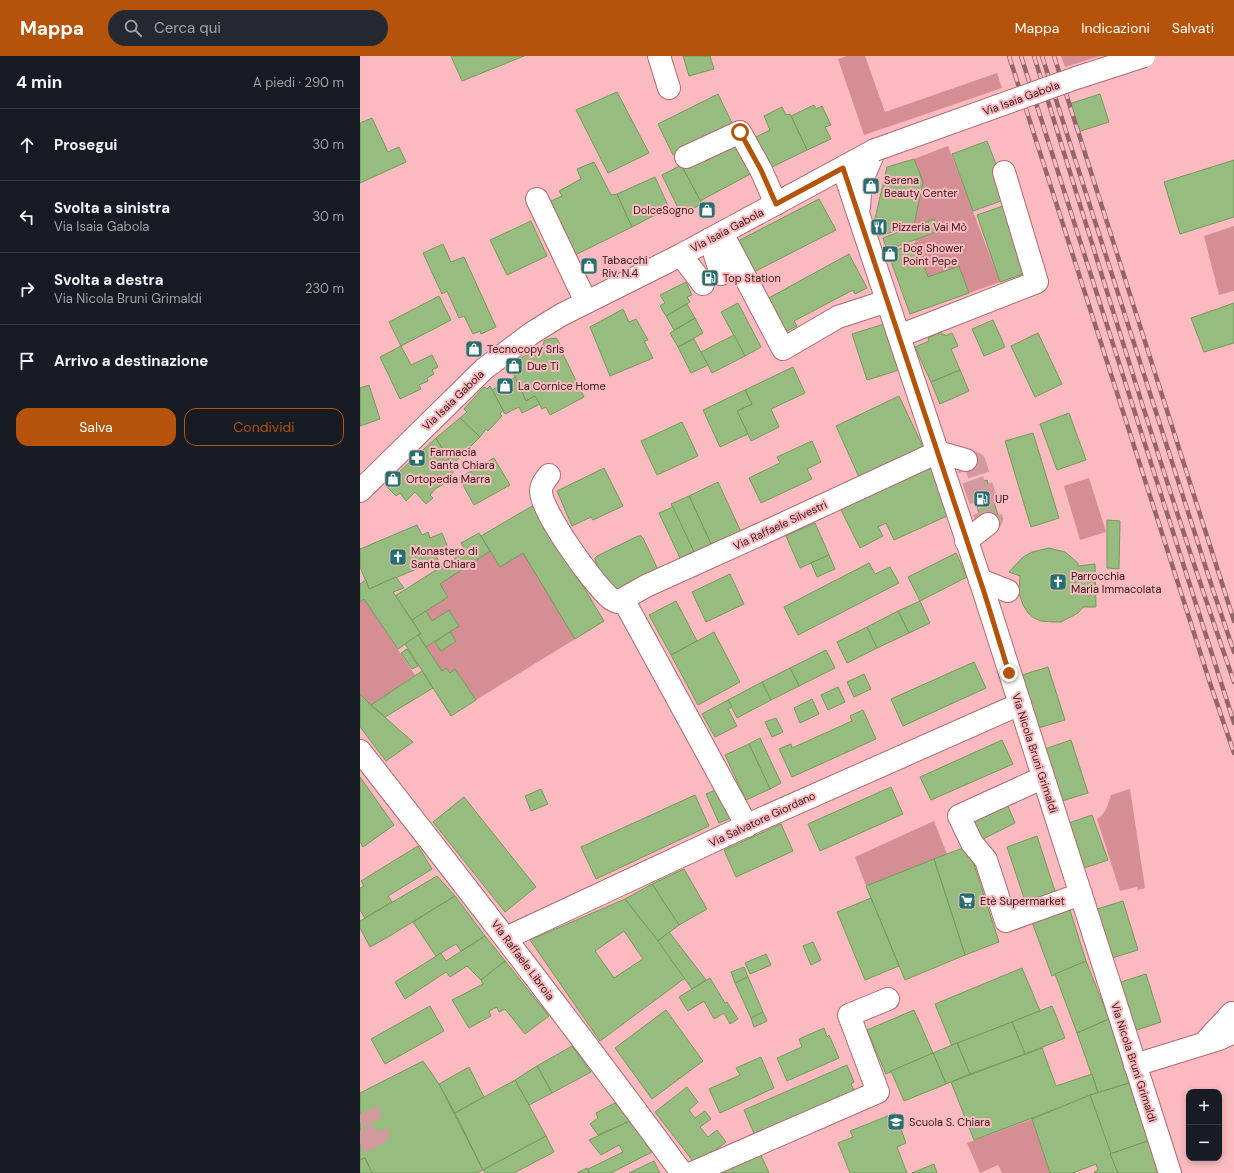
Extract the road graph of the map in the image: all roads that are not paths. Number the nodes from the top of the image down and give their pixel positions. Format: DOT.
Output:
graph roads {
  1 [pos="659,56"];
  2 [pos="1144,56"];
  3 [pos="669,88"];
  4 [pos="875,150"];
  5 [pos="686,157"];
  6 [pos="843,168"];
  7 [pos="1004,172"];
  8 [pos="537,199"];
  9 [pos="776,204"];
  10 [pos="861,220"];
  11 [pos="716,236"];
  12 [pos="680,255"];
  13 [pos="887,301"];
  14 [pos="586,302"];
  15 [pos="899,336"];
  16 [pos="938,452"];
  17 [pos="966,460"];
  18 [pos="549,475"];
  19 [pos="360,491"];
  20 [pos="988,524"];
  21 [pos="966,540"];
  22 [pos="980,580"];
  23 [pos="1008,591"];
  24 [pos="623,599"];
  25 [pos="1020,704"];
  26 [pos="360,751"];
  27 [pos="1042,778"];
  28 [pos="747,826"];
  29 [pos="1081,894"];
  30 [pos="506,938"];
  31 [pos="888,1000"];
  32 [pos="1233,1022"];
  33 [pos="1135,1066"];
  34 [pos="682,1173"];
  35 [pos="692,1173"];
  36 [pos="1170,1173"];
  1 -- 3 [label="street"];
  2 -- 4 [label="street, Via Isaia Gabola, bridge"];
  4 -- 6 [label="street, Via Isaia Gabola"];
  4 -- 10 [label="street, Via Nicola Bruni Grimaldi"];
  5 -- 9 [label="street"];
  6 -- 9 [label="street, Via Isaia Gabola"];
  6 -- 10 [label="street, Via Nicola Bruni Grimaldi"];
  7 -- 15 [label="street"];
  8 -- 14 [label="street"];
  9 -- 11 [label="street, Via Isaia Gabola"];
  10 -- 13 [label="street, Via Nicola Bruni Grimaldi"];
  11 -- 12 [label="street, Via Isaia Gabola"];
  11 -- 12 [label="street"];
  11 -- 13 [label="street"];
  12 -- 14 [label="street, Via Isaia Gabola"];
  13 -- 15 [label="street, Via Nicola Bruni Grimaldi"];
  14 -- 19 [label="street, Via Isaia Gabola"];
  15 -- 16 [label="street, Via Nicola Bruni Grimaldi"];
  16 -- 17 [label="street"];
  16 -- 21 [label="street, Via Nicola Bruni Grimaldi"];
  16 -- 24 [label="street, Via Raffaele Silvestri"];
  18 -- 24 [label="street"];
  20 -- 21 [label="street"];
  21 -- 22 [label="street, Via Nicola Bruni Grimaldi"];
  22 -- 23 [label="street"];
  22 -- 25 [label="street, Via Nicola Bruni Grimaldi"];
  24 -- 28 [label="street"];
  25 -- 27 [label="street, Via Nicola Bruni Grimaldi"];
  25 -- 28 [label="street, Via Salvatore Giordano"];
  26 -- 30 [label="street, Via Raffaele Libroia"];
  27 -- 29 [label="street, Via Nicola Bruni Grimaldi"];
  27 -- 29 [label="street"];
  28 -- 30 [label="street, Via Salvatore Giordano"];
  29 -- 33 [label="street, Via Nicola Bruni Grimaldi"];
  30 -- 34 [label="street, Via Raffaele Libroia"];
  31 -- 35 [label="street"];
  32 -- 33 [label="street"];
  33 -- 36 [label="street, Via Nicola Bruni Grimaldi"];
}
